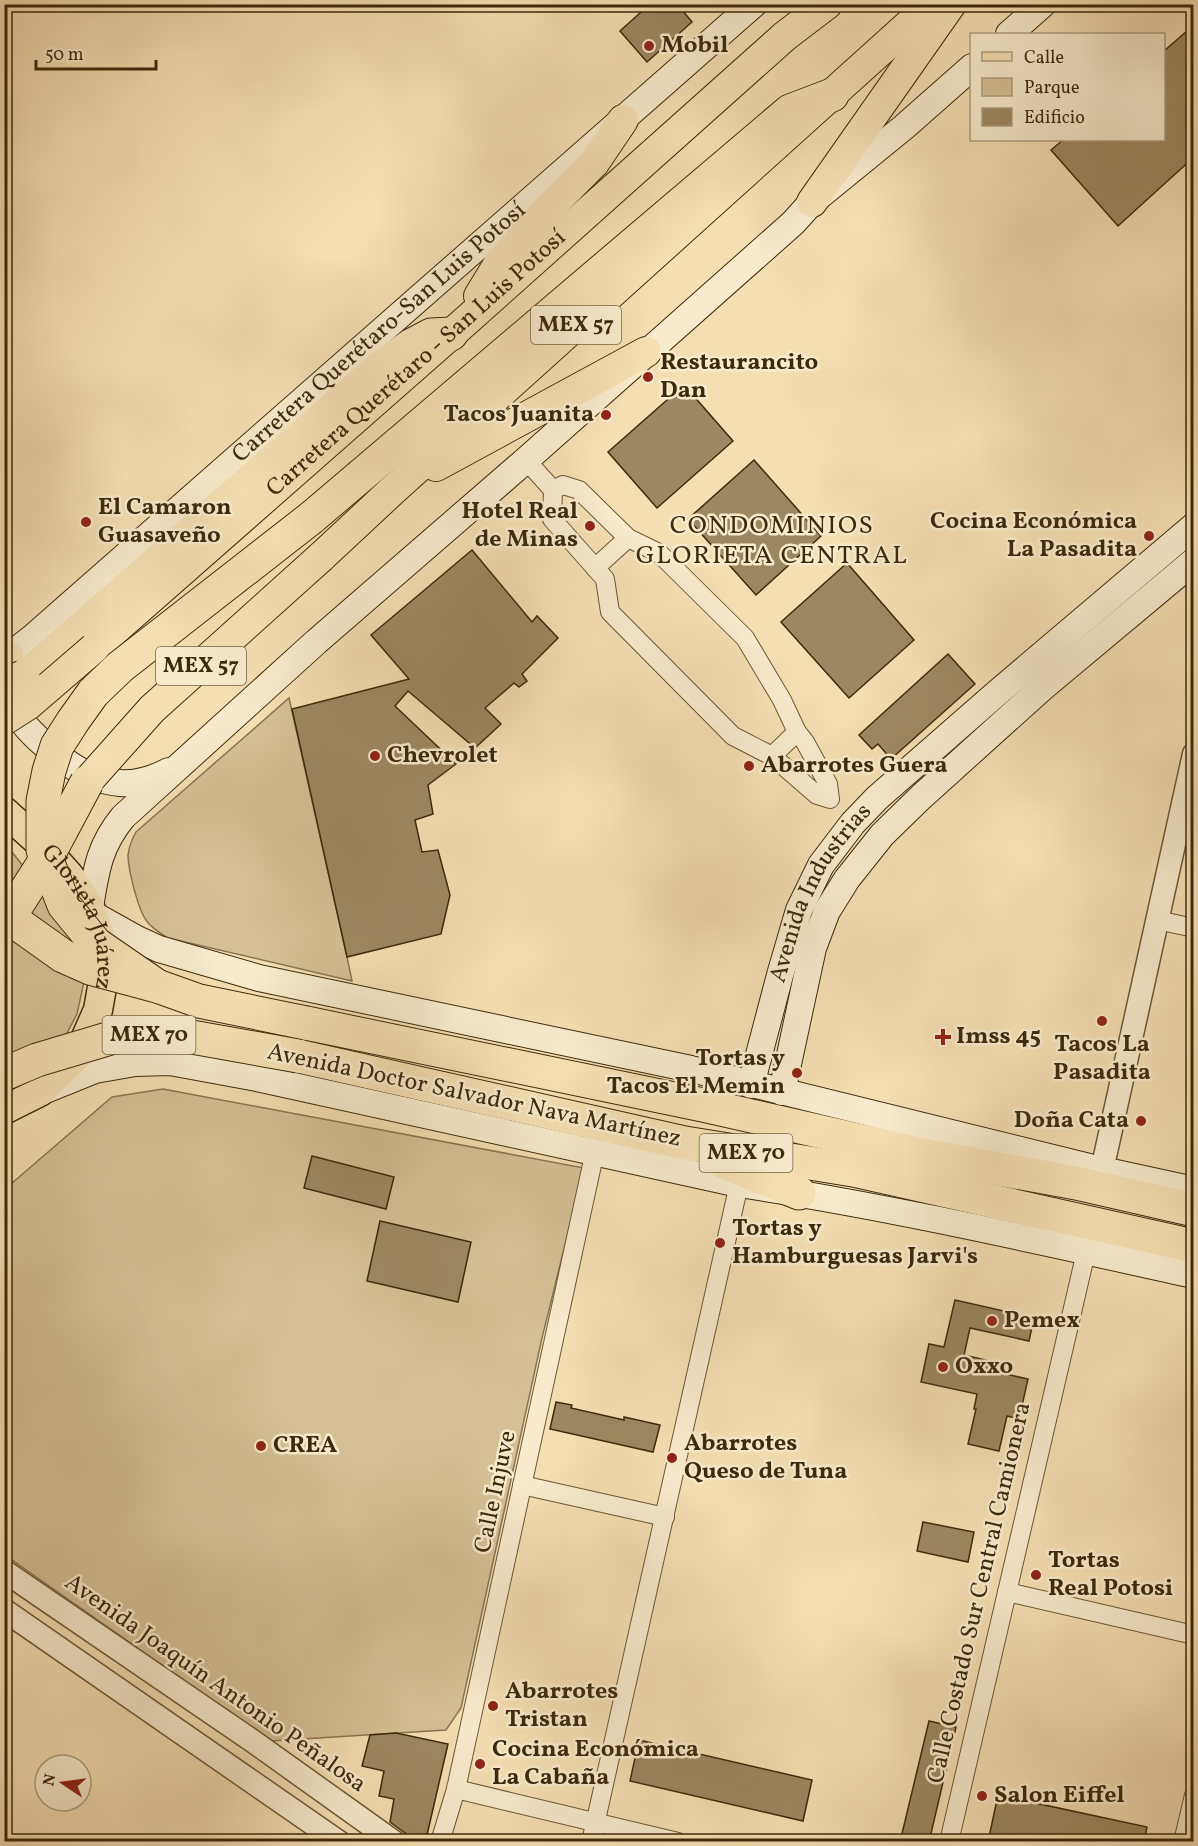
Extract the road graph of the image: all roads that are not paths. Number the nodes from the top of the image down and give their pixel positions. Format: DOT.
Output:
graph roads {
  1 [pos="754,4"];
  2 [pos="826,4"];
  3 [pos="932,4"];
  4 [pos="951,4"];
  5 [pos="1043,4"];
  6 [pos="1010,33"];
  7 [pos="970,70"];
  8 [pos="832,95"];
  9 [pos="622,120"];
  10 [pos="812,202"];
  11 [pos="455,331"];
  12 [pos="646,352"];
  13 [pos="526,460"];
  14 [pos="394,489"];
  15 [pos="553,490"];
  16 [pos="1194,526"];
  17 [pos="628,538"];
  18 [pos="1194,561"];
  19 [pos="595,568"];
  20 [pos="32,638"];
  21 [pos="9,667"];
  22 [pos="1014,678"];
  23 [pos="4,720"];
  24 [pos="796,732"];
  25 [pos="982,742"];
  26 [pos="1194,754"];
  27 [pos="772,756"];
  28 [pos="180,766"];
  29 [pos="87,782"];
  30 [pos="830,799"];
  31 [pos="4,811"];
  32 [pos="853,823"];
  33 [pos="4,873"];
  34 [pos="4,888"];
  35 [pos="92,911"];
  36 [pos="4,914"];
  37 [pos="1157,920"];
  38 [pos="4,925"];
  39 [pos="1194,928"];
  40 [pos="63,956"];
  41 [pos="259,978"];
  42 [pos="157,986"];
  43 [pos="4,1074"];
  44 [pos="256,1082"];
  45 [pos="751,1085"];
  46 [pos="40,1092"];
  47 [pos="782,1092"];
  48 [pos="4,1110"];
  49 [pos="685,1143"];
  50 [pos="587,1149"];
  51 [pos="928,1156"];
  52 [pos="1049,1157"];
  53 [pos="1102,1170"];
  54 [pos="739,1184"];
  55 [pos="1194,1190"];
  56 [pos="800,1193"];
  57 [pos="1194,1210"];
  58 [pos="1194,1246"];
  59 [pos="1086,1252"];
  60 [pos="1194,1275"];
  61 [pos="522,1485"];
  62 [pos="665,1517"];
  63 [pos="7,1578"];
  64 [pos="1007,1592"];
  65 [pos="4,1610"];
  66 [pos="1194,1635"];
  67 [pos="456,1789"];
  68 [pos="1192,1804"];
  69 [pos="596,1822"];
  70 [pos="339,1842"];
  71 [pos="394,1842"];
  72 [pos="440,1842"];
  73 [pos="591,1842"];
  74 [pos="678,1842"];
  75 [pos="949,1842"];
  76 [pos="1183,1842"];
  1 -- 9 [label="main road, Carretera Querétaro-San Luis Potosí"];
  2 -- 11 [label="highway, Carretera Querétaro - San Luis Potosí / MEX 57"];
  3 -- 8 [label="highway, MEX 57"];
  4 -- 10 [label="highway"];
  5 -- 6 [label="main road"];
  7 -- 10 [label="main road"];
  8 -- 14 [label="highway, MEX 57"];
  8 -- 42 [label="highway, bridge"];
  9 -- 11 [label="highway"];
  9 -- 20 [label="main road, Carretera Querétaro-San Luis Potosí"];
  10 -- 12 [label="main road"];
  11 -- 21 [label="highway"];
  11 -- 23 [label="highway, Carretera Querétaro - San Luis Potosí / MEX 57, bridge"];
  12 -- 13 [label="main road"];
  12 -- 14 [label="highway"];
  13 -- 15 [label="street"];
  13 -- 28 [label="main road"];
  14 -- 29 [label="highway, MEX 57, bridge"];
  15 -- 17 [label="street"];
  15 -- 19 [label="street"];
  16 -- 22 [label="main road, Avenida Industrias"];
  17 -- 19 [label="street"];
  17 -- 24 [label="street"];
  18 -- 25 [label="main road, Avenida Industrias"];
  19 -- 27 [label="street"];
  20 -- 21 [label="main road, Carretera Querétaro-San Luis Potosí"];
  20 -- 28 [label="main road"];
  22 -- 25 [label="main road"];
  22 -- 32 [label="main road, Avenida Industrias"];
  24 -- 27 [label="street"];
  24 -- 30 [label="street"];
  25 -- 47 [label="main road, Avenida Industrias"];
  26 -- 37 [label="street"];
  27 -- 30 [label="street"];
  28 -- 35 [label="main road"];
  29 -- 34 [label="highway, bridge"];
  29 -- 38 [label="highway, bridge"];
  30 -- 32 [label="street"];
  31 -- 35 [label="main road, Glorieta Juárez"];
  32 -- 45 [label="main road, Avenida Industrias"];
  33 -- 40 [label="highway, bridge"];
  35 -- 41 [label="main road"];
  35 -- 46 [label="main road, Glorieta Juárez"];
  36 -- 40 [label="highway, Avenida Doctor Salvador Nava Martínez, bridge"];
  37 -- 39 [label="street"];
  37 -- 53 [label="street"];
  40 -- 42 [label="highway, Avenida Doctor Salvador Nava Martínez / MEX 70, bridge"];
  41 -- 44 [label="main road"];
  41 -- 45 [label="main road"];
  42 -- 51 [label="highway, Avenida Doctor Salvador Nava Martínez / MEX 70, bridge"];
  43 -- 49 [label="highway, Avenida Doctor Salvador Nava Martínez / MEX 70, bridge"];
  44 -- 46 [label="main road, Avenida Doctor Salvador Nava Martínez"];
  44 -- 50 [label="main road, Avenida Doctor Salvador Nava Martínez"];
  45 -- 47 [label="main road"];
  46 -- 48 [label="main road, Glorieta Juárez"];
  47 -- 52 [label="main road"];
  49 -- 56 [label="highway"];
  49 -- 58 [label="highway, Avenida Doctor Salvador Nava Martínez / MEX 70"];
  50 -- 54 [label="main road, Avenida Doctor Salvador Nava Martínez"];
  50 -- 61 [label="street, Calle Injuve"];
  51 -- 52 [label="highway"];
  51 -- 57 [label="highway, Avenida Doctor Salvador Nava Martínez / MEX 70"];
  52 -- 53 [label="main road"];
  53 -- 55 [label="main road"];
  54 -- 56 [label="main road, Avenida Doctor Salvador Nava Martínez"];
  54 -- 62 [label="street"];
  56 -- 59 [label="main road, Avenida Doctor Salvador Nava Martínez"];
  59 -- 60 [label="main road, Avenida Doctor Salvador Nava Martínez"];
  59 -- 64 [label="street, Calle Costado Sur Central Camionera"];
  61 -- 62 [label="street"];
  61 -- 67 [label="street, Calle Injuve"];
  62 -- 69 [label="street"];
  63 -- 71 [label="street, Avenida Joaquín Antonio Peñalosa"];
  64 -- 66 [label="street"];
  64 -- 75 [label="street, Calle Costado Sur Central Camionera"];
  65 -- 70 [label="street"];
  67 -- 69 [label="street"];
  67 -- 72 [label="street, Calle Injuve"];
  68 -- 76 [label="street"];
  69 -- 73 [label="street"];
  69 -- 74 [label="street"];
}
